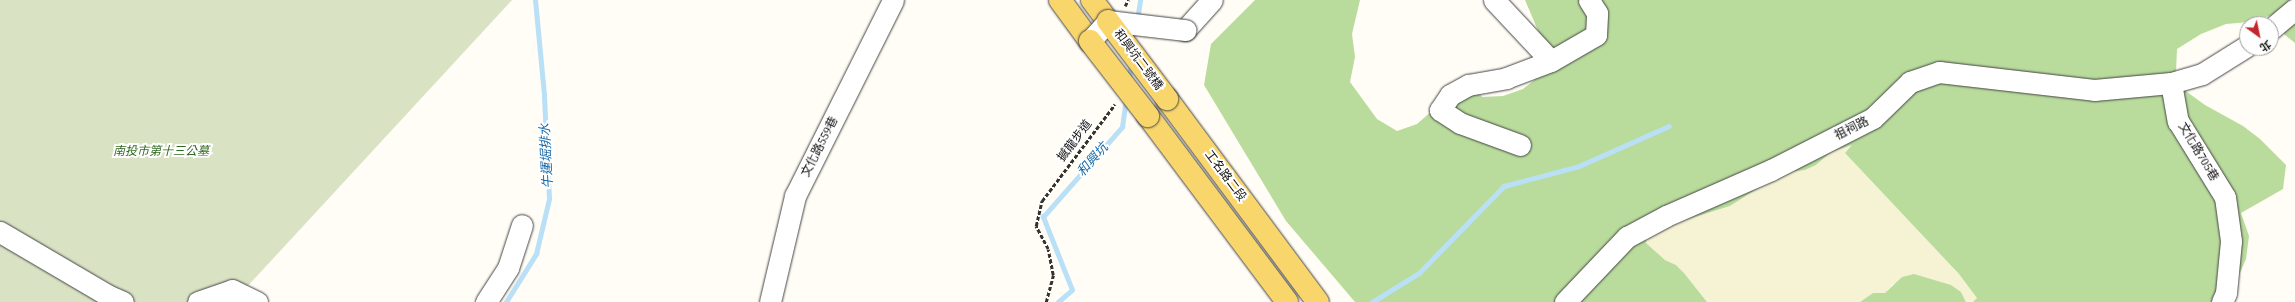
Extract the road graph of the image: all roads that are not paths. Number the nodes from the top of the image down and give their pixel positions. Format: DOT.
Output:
graph roads {
  1 [pos="893,0"];
  2 [pos="1060,0"];
  3 [pos="1092,0"];
  4 [pos="1212,0"];
  5 [pos="1494,0"];
  6 [pos="1589,0"];
  7 [pos="2295,9"];
  8 [pos="1116,14"];
  9 [pos="2279,22"];
  10 [pos="1090,40"];
  11 [pos="2239,51"];
  12 [pos="1551,61"];
  13 [pos="2171,83"];
  14 [pos="1167,99"];
  15 [pos="1520,144"];
  16 [pos="522,225"];
  17 [pos="0,232"];
  18 [pos="123,302"];
  19 [pos="198,302"];
  20 [pos="257,302"];
  21 [pos="486,302"];
  22 [pos="770,302"];
  23 [pos="1287,302"];
  24 [pos="1318,302"];
  25 [pos="1565,302"];
  26 [pos="2222,302"];
  1 -- 22 [label="lane, 文化路559巷"];
  2 -- 10 [label="main road"];
  3 -- 8 [label="main road"];
  4 -- 8 [label="lane, bridge"];
  5 -- 12 [label="lane"];
  6 -- 12 [label="lane"];
  7 -- 9 [label="lane"];
  8 -- 10 [label="lane, bridge"];
  8 -- 14 [label="main road, 和興坑二號橋, bridge"];
  10 -- 23 [label="main road, bridge"];
  11 -- 13 [label="lane"];
  12 -- 15 [label="lane"];
  13 -- 25 [label="lane, 祖祠路"];
  13 -- 26 [label="lane, 文化路705巷"];
  14 -- 24 [label="main road, 工名路二段"];
  16 -- 21 [label="lane"];
  17 -- 18 [label="lane"];
  19 -- 20 [label="lane"];
}
